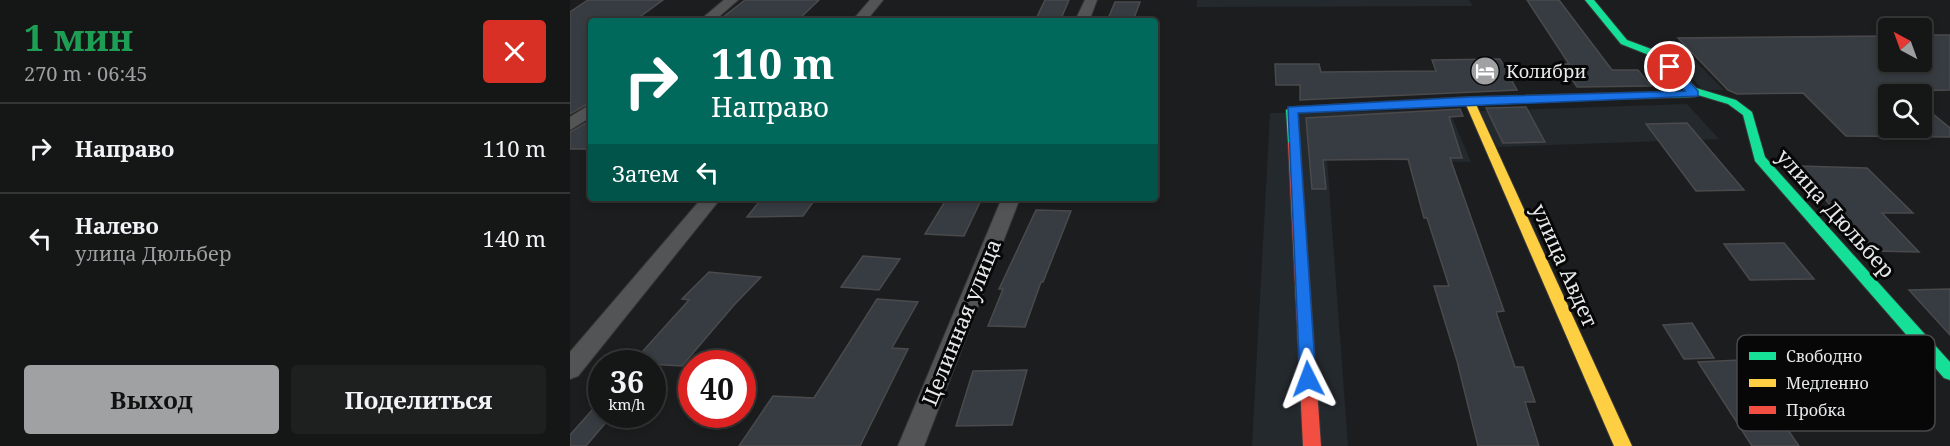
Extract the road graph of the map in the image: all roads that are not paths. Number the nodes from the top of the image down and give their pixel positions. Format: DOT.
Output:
graph roads {
  1 [pos="732,0"];
  2 [pos="877,0"];
  3 [pos="1091,0"];
  4 [pos="1589,0"];
  5 [pos="710,18"];
  6 [pos="862,18"];
  7 [pos="1083,18"];
  8 [pos="1692,90"];
  9 [pos="1469,100"];
  10 [pos="588,111"];
  11 [pos="570,125"];
  12 [pos="710,201"];
  13 [pos="1010,201"];
  14 [pos="1916,335"];
  15 [pos="1935,356"];
  16 [pos="570,369"];
  17 [pos="1950,373"];
  18 [pos="910,446"];
  19 [pos="1312,446"];
  20 [pos="1623,446"];
  1 -- 5 [label="street"];
  2 -- 6 [label="street"];
  3 -- 7 [label="street"];
  4 -- 8 [label="street, улица Дюльбер"];
  8 -- 9 [label="street"];
  8 -- 14 [label="street, улица Дюльбер"];
  9 -- 19 [label="street"];
  9 -- 20 [label="street, улица Авдет"];
  10 -- 11 [label="street"];
  12 -- 16 [label="street"];
  13 -- 18 [label="street, Целинная улица"];
  15 -- 17 [label="street, улица Дюльбер"];
}
